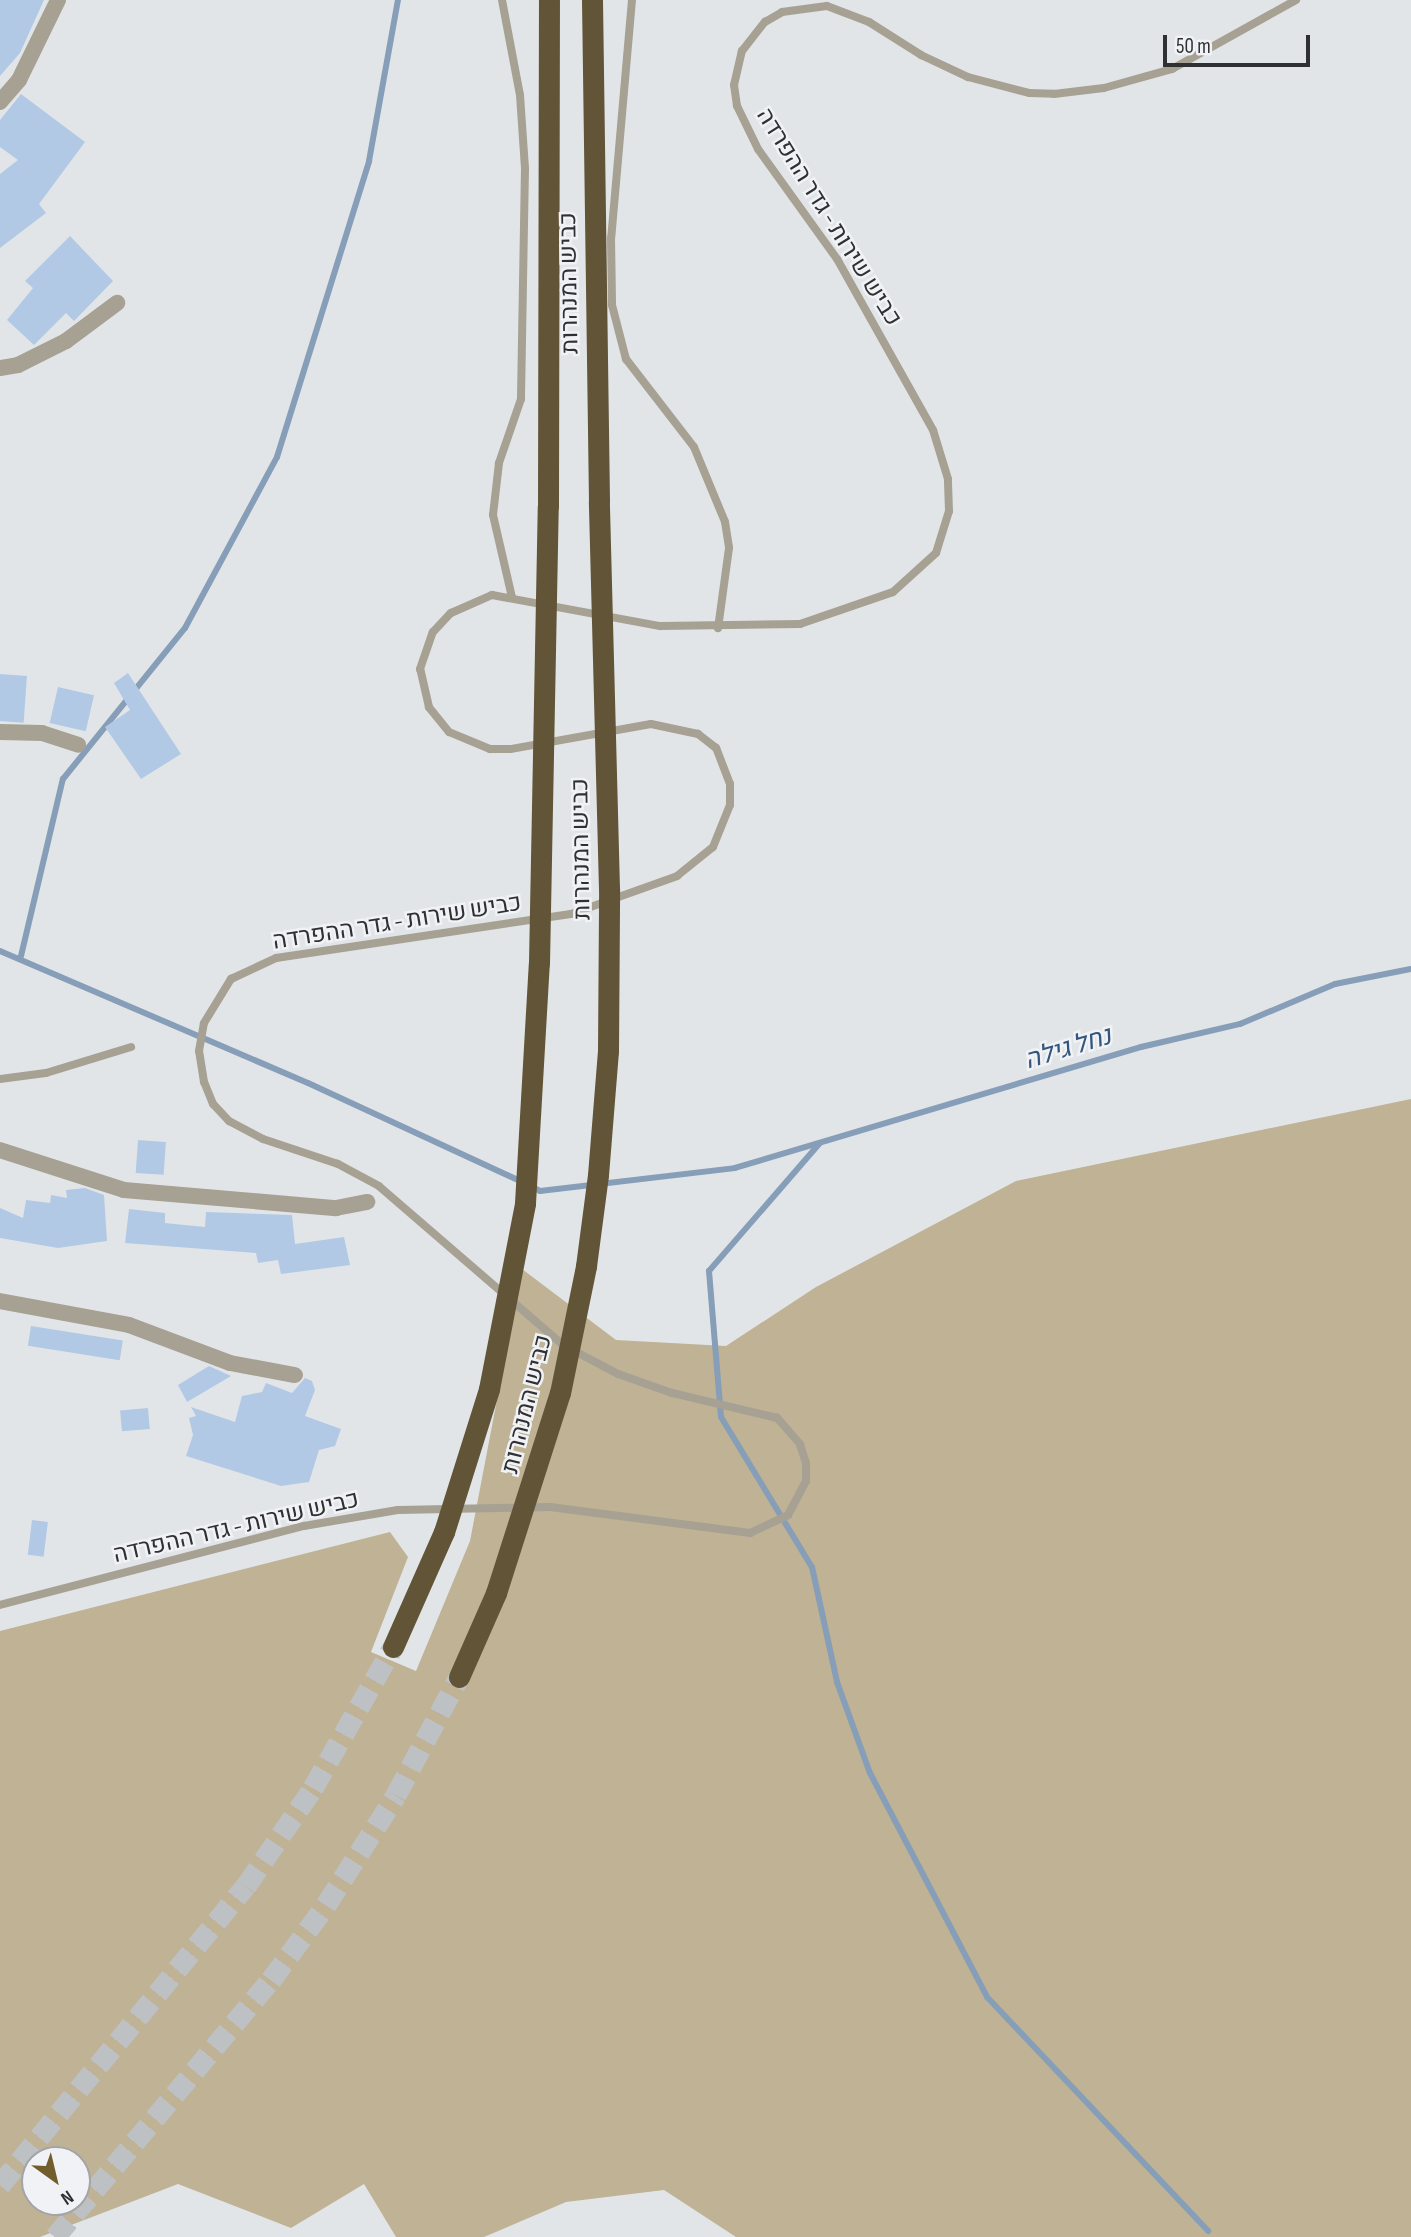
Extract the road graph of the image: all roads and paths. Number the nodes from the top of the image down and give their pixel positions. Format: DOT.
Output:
graph roads {
  1 [pos="58,0"];
  2 [pos="502,0"];
  3 [pos="549,0"];
  4 [pos="592,0"];
  5 [pos="632,0"];
  6 [pos="1296,0"];
  7 [pos="0,102"];
  8 [pos="117,303"];
  9 [pos="0,368"];
  10 [pos="512,597"];
  11 [pos="719,628"];
  12 [pos="0,732"];
  13 [pos="78,745"];
  14 [pos="131,1047"];
  15 [pos="0,1079"];
  16 [pos="0,1150"];
  17 [pos="367,1202"];
  18 [pos="0,1301"];
  19 [pos="295,1375"];
  20 [pos="0,1605"];
  21 [pos="393,1647"];
  22 [pos="459,1677"];
  1 -- 7 [label="street"];
  2 -- 10 [label="lane"];
  3 -- 21 [label="highway, כביש המנהרות, bridge"];
  4 -- 22 [label="highway, כביש המנהרות, bridge"];
  5 -- 11 [label="lane"];
  6 -- 11 [label="lane, כביש שירות - גדר ההפרדה"];
  8 -- 9 [label="street"];
  10 -- 11 [label="lane, כביש שירות - גדר ההפרדה"];
  10 -- 20 [label="lane, כביש שירות - גדר ההפרדה"];
  12 -- 13 [label="street"];
  14 -- 15 [label="lane"];
  16 -- 17 [label="street"];
  18 -- 19 [label="street"];
}
